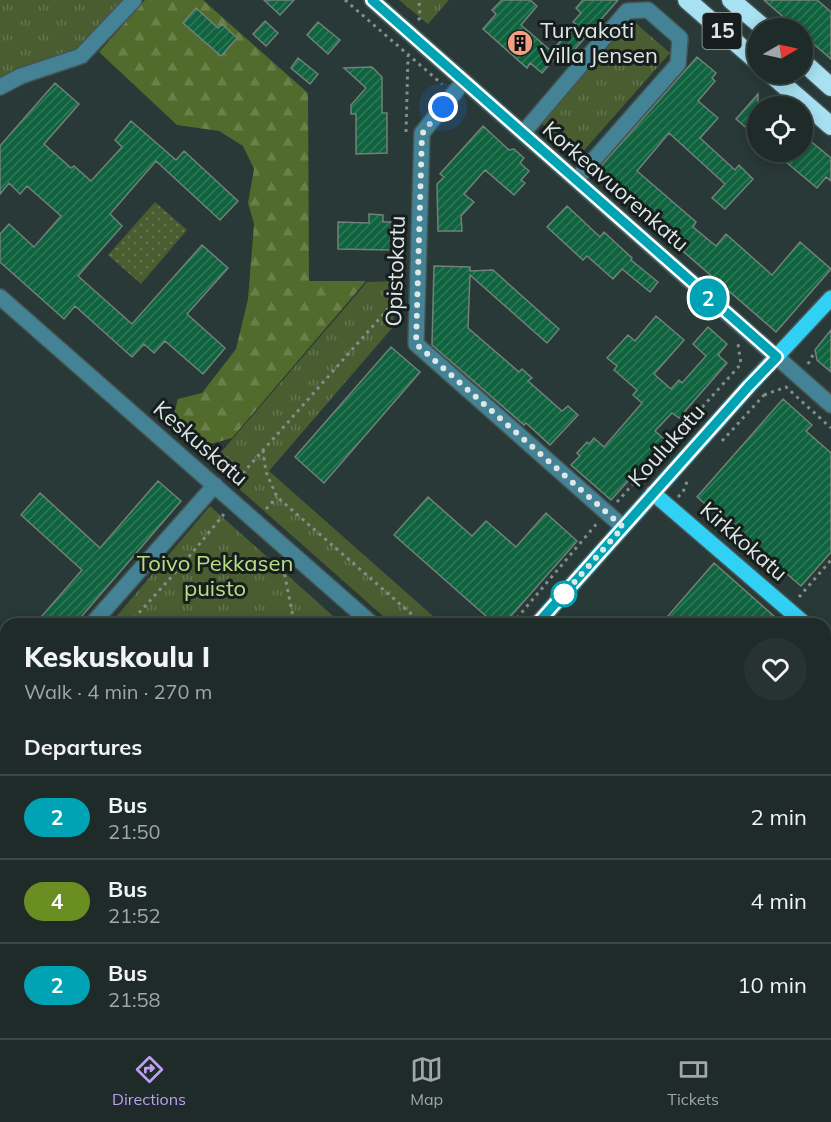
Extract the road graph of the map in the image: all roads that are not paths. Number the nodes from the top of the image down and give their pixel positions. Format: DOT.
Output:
graph roads {
  1 [pos="134,0"];
  2 [pos="372,0"];
  3 [pos="687,0"];
  4 [pos="731,0"];
  5 [pos="752,18"];
  6 [pos="747,52"];
  7 [pos="813,71"];
  8 [pos="464,81"];
  9 [pos="783,84"];
  10 [pos="0,87"];
  11 [pos="831,87"];
  12 [pos="831,126"];
  13 [pos="523,134"];
  14 [pos="576,180"];
  15 [pos="831,298"];
  16 [pos="2,302"];
  17 [pos="777,357"];
  18 [pos="831,405"];
  19 [pos="214,485"];
  20 [pos="653,493"];
  21 [pos="623,527"];
  22 [pos="97,618"];
  23 [pos="365,618"];
  24 [pos="542,618"];
  25 [pos="798,618"];
  1 -- 10 [label="street"];
  2 -- 8 [label="street, Korkeavuorenkatu"];
  3 -- 6 [label="highway, 15"];
  4 -- 5 [label="highway, 15"];
  7 -- 11 [label="highway"];
  8 -- 13 [label="street, Korkeavuorenkatu"];
  8 -- 21 [label="street, Opistokatu"];
  9 -- 12 [label="highway"];
  13 -- 14 [label="street, Korkeavuorenkatu"];
  13 -- 14 [label="street"];
  14 -- 17 [label="street, Korkeavuorenkatu"];
  15 -- 17 [label="main road, Koulukatu"];
  16 -- 19 [label="street, Keskuskatu"];
  17 -- 18 [label="street, Korkeavuorenkatu"];
  17 -- 20 [label="main road, Koulukatu"];
  19 -- 22 [label="street"];
  19 -- 23 [label="street, Keskuskatu"];
  20 -- 21 [label="main road, Koulukatu"];
  20 -- 25 [label="main road, Kirkkokatu"];
  21 -- 24 [label="main road, Koulukatu"];
}
